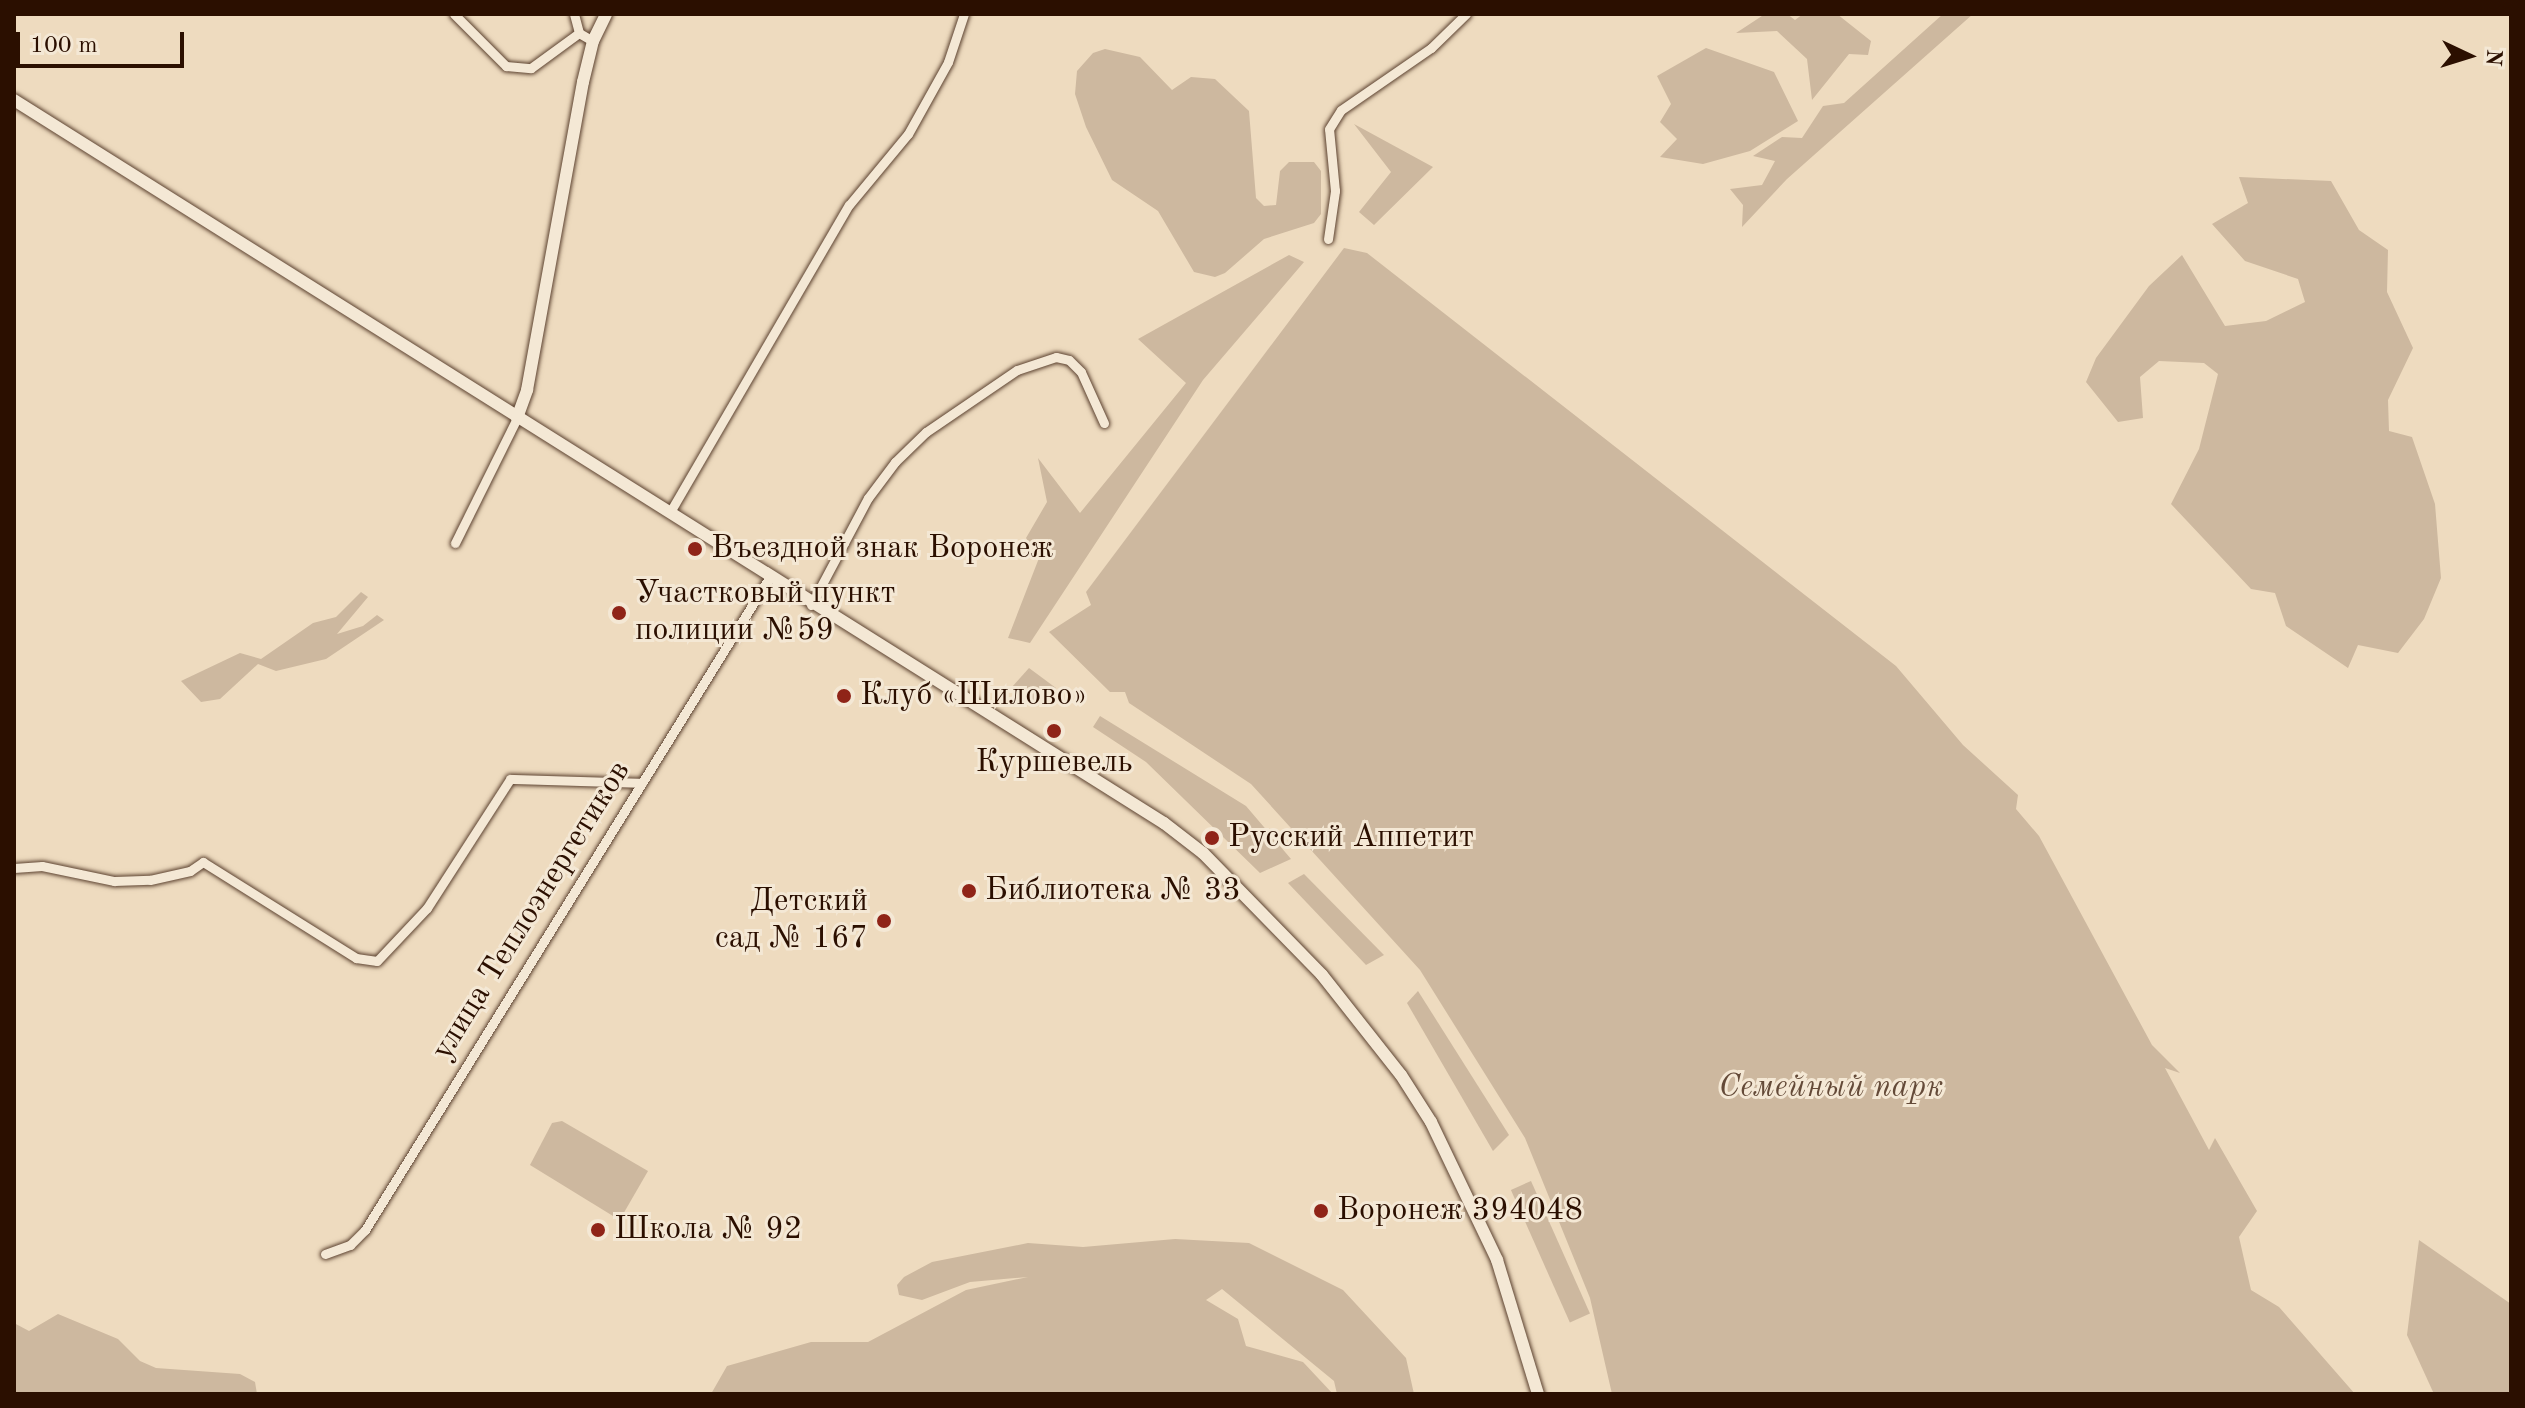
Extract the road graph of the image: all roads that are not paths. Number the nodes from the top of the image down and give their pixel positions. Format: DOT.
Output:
graph roads {
  1 [pos="454,14"];
  2 [pos="574,14"];
  3 [pos="606,14"];
  4 [pos="964,14"];
  5 [pos="1466,14"];
  6 [pos="579,33"];
  7 [pos="593,41"];
  8 [pos="14,100"];
  9 [pos="1328,239"];
  10 [pos="517,418"];
  11 [pos="1104,423"];
  12 [pos="670,512"];
  13 [pos="455,543"];
  14 [pos="769,578"];
  15 [pos="811,605"];
  16 [pos="642,783"];
  17 [pos="14,868"];
  18 [pos="325,1254"];
  19 [pos="1538,1394"];
  1 -- 6 [label="street"];
  2 -- 6 [label="street"];
  3 -- 7 [label="street"];
  4 -- 12 [label="street"];
  5 -- 9 [label="street"];
  6 -- 7 [label="street"];
  7 -- 10 [label="street"];
  8 -- 10 [label="street"];
  10 -- 12 [label="street"];
  10 -- 13 [label="street"];
  11 -- 15 [label="street"];
  12 -- 14 [label="street"];
  14 -- 15 [label="street"];
  14 -- 16 [label="street, улица Теплоэнергетиков"];
  15 -- 19 [label="street"];
  16 -- 17 [label="street"];
  16 -- 18 [label="street, улица Теплоэнергетиков"];
}
